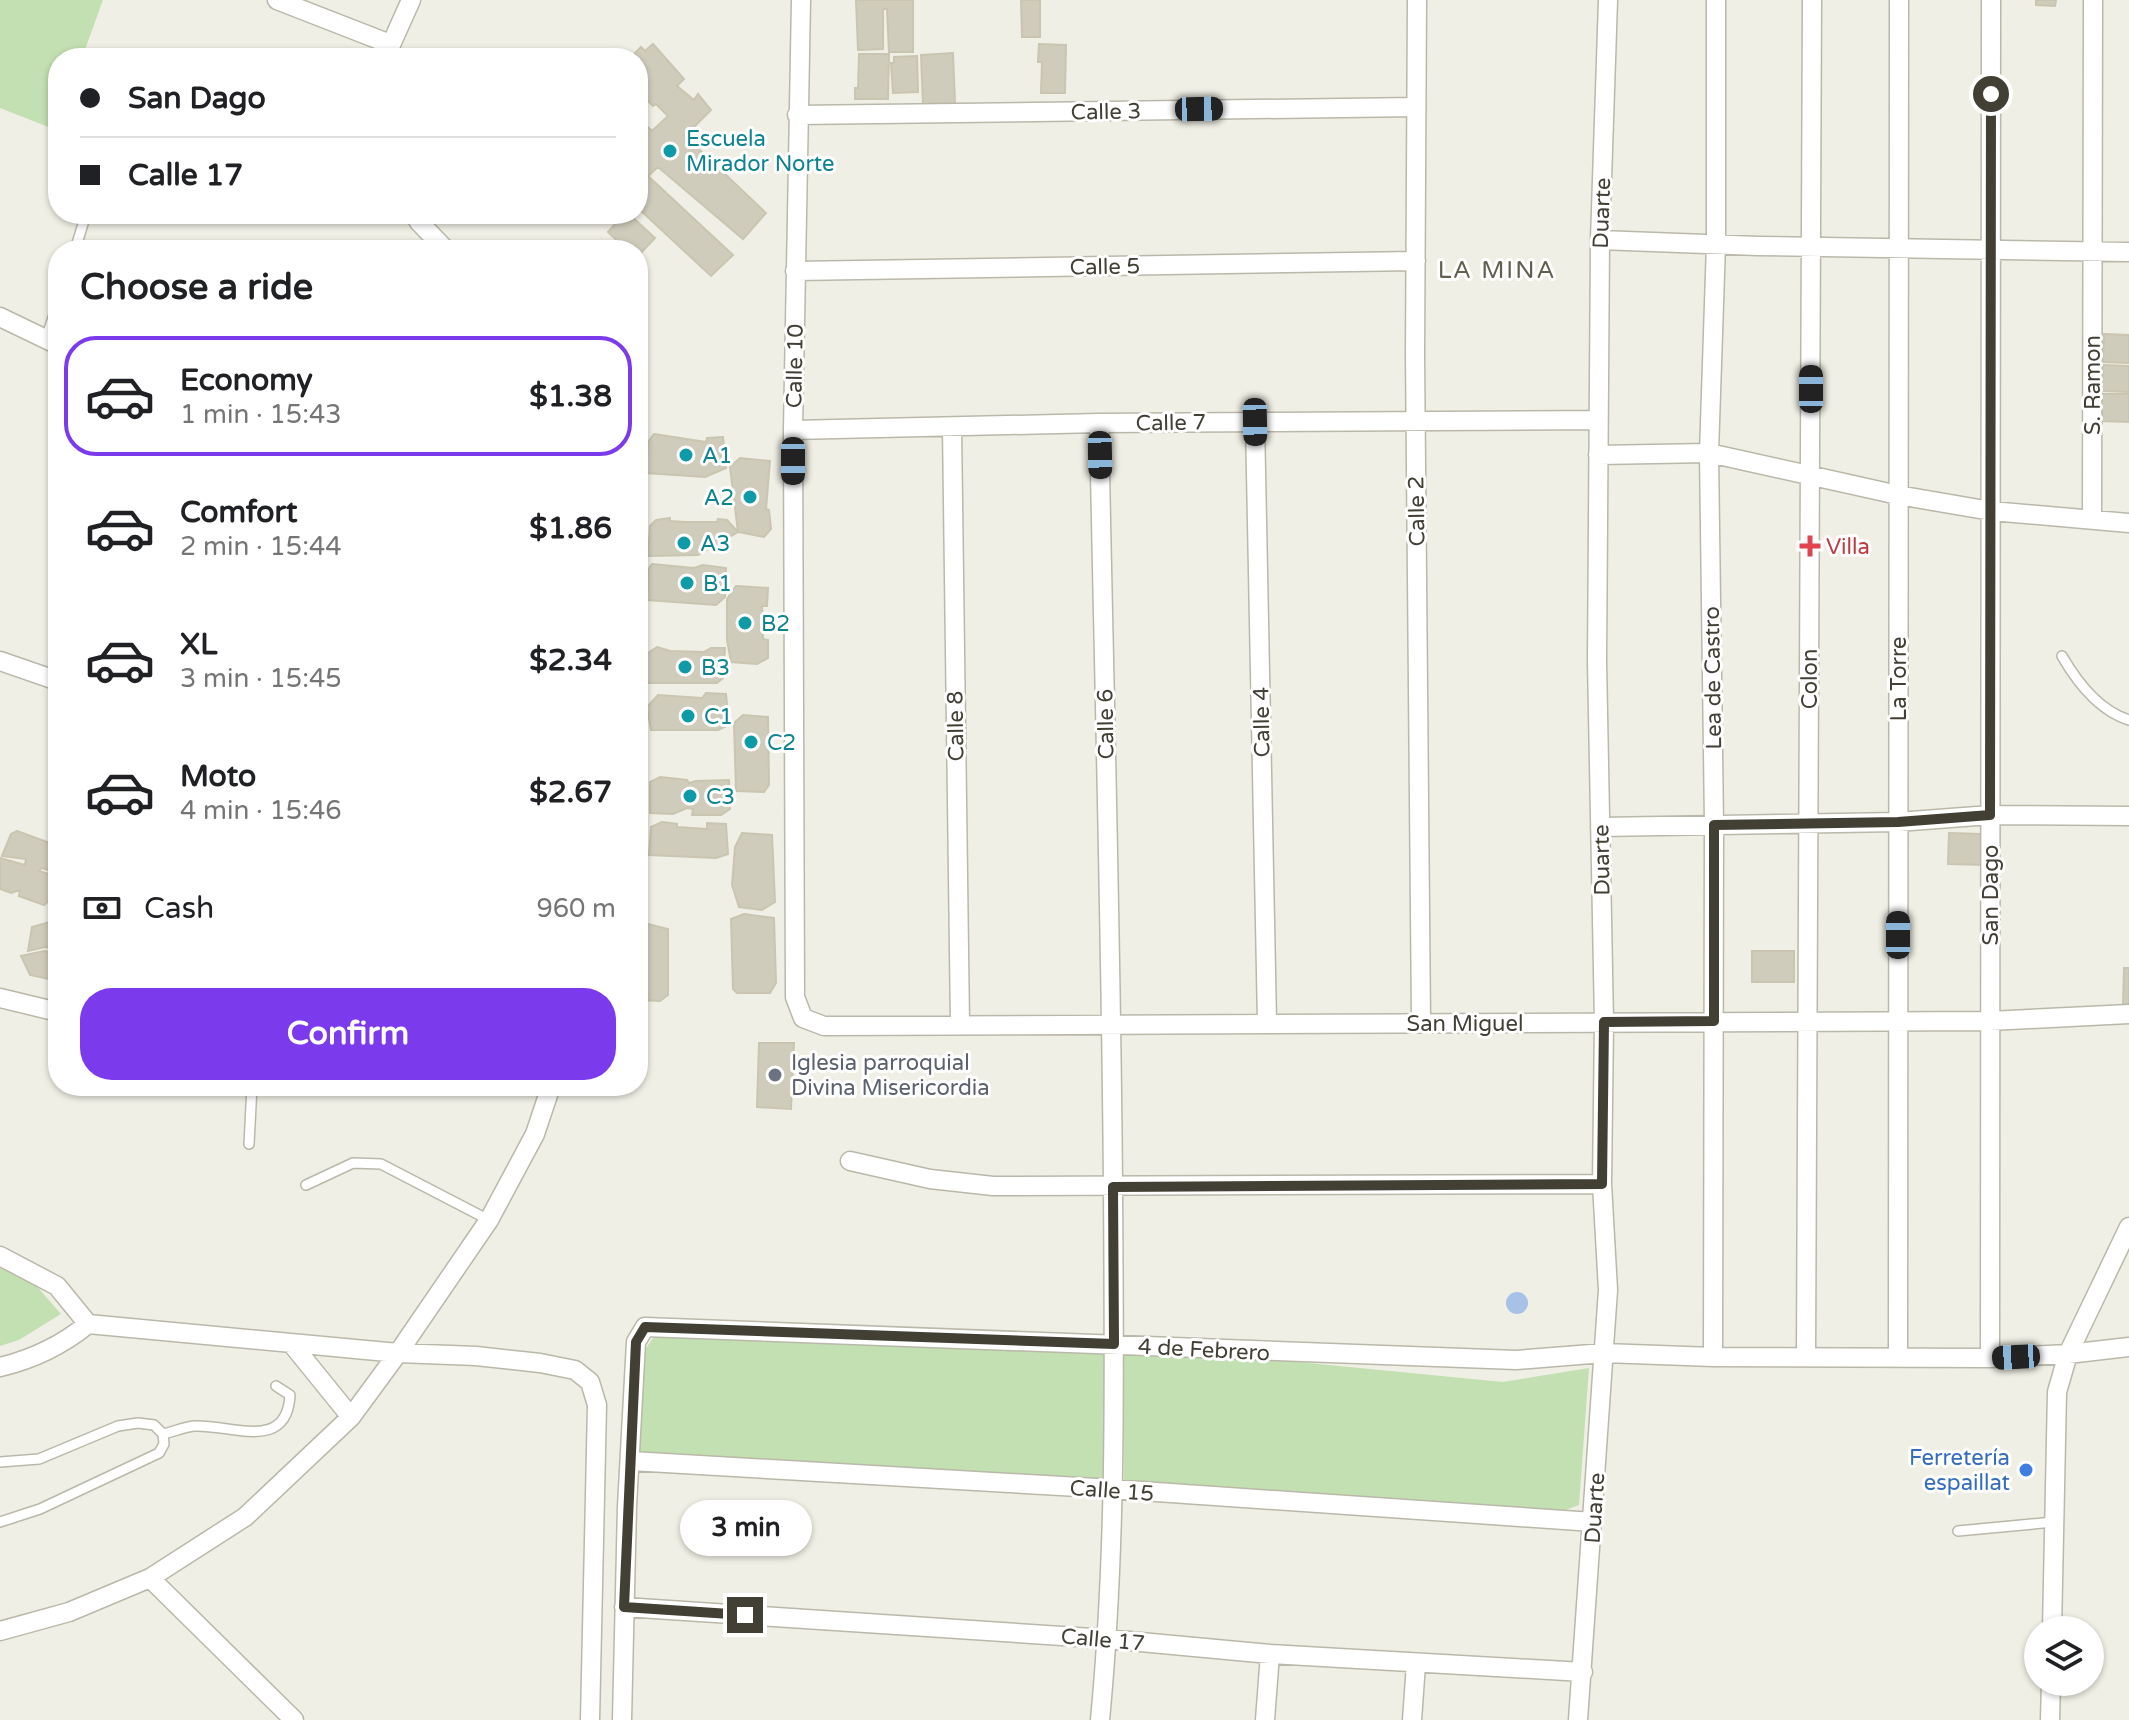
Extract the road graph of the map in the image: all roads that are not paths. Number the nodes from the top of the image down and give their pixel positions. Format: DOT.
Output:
graph roads {
  1 [pos="277,0"];
  2 [pos="411,0"];
  3 [pos="801,0"];
  4 [pos="1417,0"];
  5 [pos="1608,0"];
  6 [pos="1716,0"];
  7 [pos="1812,0"];
  8 [pos="1899,0"];
  9 [pos="1991,0"];
  10 [pos="2093,0"];
  11 [pos="381,48"];
  12 [pos="389,48"];
  13 [pos="1416,107"];
  14 [pos="797,115"];
  15 [pos="421,224"];
  16 [pos="436,240"];
  17 [pos="1600,240"];
  18 [pos="1716,244"];
  19 [pos="1811,247"];
  20 [pos="1899,248"];
  21 [pos="1991,250"];
  22 [pos="2093,251"];
  23 [pos="2129,252"];
  24 [pos="1416,261"];
  25 [pos="795,271"];
  26 [pos="0,317"];
  27 [pos="48,340"];
  28 [pos="1415,419"];
  29 [pos="1598,420"];
  30 [pos="1255,422"];
  31 [pos="1099,423"];
  32 [pos="952,427"];
  33 [pos="793,430"];
  34 [pos="1709,453"];
  35 [pos="1598,455"];
  36 [pos="1810,474"];
  37 [pos="1898,495"];
  38 [pos="1991,511"];
  39 [pos="2092,519"];
  40 [pos="2129,523"];
  41 [pos="2062,656"];
  42 [pos="0,661"];
  43 [pos="48,678"];
  44 [pos="2129,720"];
  45 [pos="1990,815"];
  46 [pos="2129,816"];
  47 [pos="1898,822"];
  48 [pos="1808,823"];
  49 [pos="1714,825"];
  50 [pos="1600,827"];
  51 [pos="0,998"];
  52 [pos="48,1010"];
  53 [pos="2129,1014"];
  54 [pos="803,1018"];
  55 [pos="1898,1020"];
  56 [pos="1714,1021"];
  57 [pos="1807,1021"];
  58 [pos="1990,1021"];
  59 [pos="1604,1022"];
  60 [pos="1267,1023"];
  61 [pos="1421,1023"];
  62 [pos="1111,1024"];
  63 [pos="960,1025"];
  64 [pos="251,1096"];
  65 [pos="548,1096"];
  66 [pos="249,1144"];
  67 [pos="850,1161"];
  68 [pos="1602,1184"];
  69 [pos="306,1185"];
  70 [pos="1113,1187"];
  71 [pos="489,1220"];
  72 [pos="2129,1227"];
  73 [pos="0,1256"];
  74 [pos="88,1324"];
  75 [pos="291,1343"];
  76 [pos="1114,1344"];
  77 [pos="2129,1347"];
  78 [pos="398,1353"];
  79 [pos="1604,1353"];
  80 [pos="2068,1354"];
  81 [pos="1713,1357"];
  82 [pos="1806,1357"];
  83 [pos="1898,1358"];
  84 [pos="1990,1358"];
  85 [pos="0,1367"];
  86 [pos="276,1386"];
  87 [pos="351,1417"];
  88 [pos="163,1434"];
  89 [pos="631,1461"];
  90 [pos="0,1462"];
  91 [pos="1113,1489"];
  92 [pos="0,1522"];
  93 [pos="1593,1522"];
  94 [pos="2054,1522"];
  95 [pos="1958,1531"];
  96 [pos="150,1578"];
  97 [pos="624,1607"];
  98 [pos="2052,1616"];
  99 [pos="0,1631"];
  100 [pos="1108,1639"];
  101 [pos="1270,1654"];
  102 [pos="1416,1664"];
  103 [pos="1583,1672"];
  104 [pos="2051,1696"];
  105 [pos="294,1720"];
  106 [pos="590,1720"];
  107 [pos="622,1720"];
  108 [pos="1100,1720"];
  109 [pos="1265,1720"];
  110 [pos="1412,1720"];
  111 [pos="1578,1720"];
  112 [pos="2050,1720"];
  1 -- 11 [label="street"];
  2 -- 12 [label="street"];
  3 -- 14 [label="street, Calle 10"];
  4 -- 13 [label="street, Calle 2"];
  5 -- 17 [label="street, Duarte"];
  6 -- 18 [label="street, Lea de Castro"];
  7 -- 19 [label="street, Colon"];
  8 -- 20 [label="street, La Torre"];
  9 -- 21 [label="street, San Dago"];
  10 -- 22 [label="street, S. Ramon"];
  13 -- 14 [label="street, Calle 3"];
  13 -- 24 [label="street, Calle 2"];
  14 -- 25 [label="street, Calle 10"];
  15 -- 16 [label="street"];
  17 -- 18 [label="street"];
  17 -- 29 [label="street, Duarte"];
  18 -- 19 [label="street"];
  18 -- 34 [label="street, Lea de Castro"];
  19 -- 20 [label="street"];
  19 -- 36 [label="street, Colon"];
  20 -- 21 [label="street"];
  20 -- 37 [label="street, La Torre"];
  21 -- 22 [label="street"];
  21 -- 38 [label="street, San Dago"];
  22 -- 23 [label="street"];
  22 -- 39 [label="street, S. Ramon"];
  24 -- 25 [label="street, Calle 5"];
  24 -- 28 [label="street, Calle 2"];
  25 -- 33 [label="street, Calle 10"];
  26 -- 27 [label="street"];
  28 -- 29 [label="street, Calle 7"];
  28 -- 30 [label="street, Calle 7"];
  28 -- 61 [label="street, Calle 2"];
  29 -- 35 [label="street, Duarte"];
  30 -- 31 [label="street, Calle 7"];
  30 -- 60 [label="street, Calle 4"];
  31 -- 32 [label="street, Calle 7"];
  31 -- 62 [label="street, Calle 6"];
  32 -- 33 [label="street, Calle 7"];
  32 -- 63 [label="street, Calle 8"];
  33 -- 54 [label="street, Calle 10"];
  34 -- 35 [label="street"];
  34 -- 36 [label="street"];
  34 -- 49 [label="street, Lea de Castro"];
  35 -- 50 [label="street, Duarte"];
  36 -- 37 [label="street"];
  36 -- 48 [label="street, Colon"];
  37 -- 38 [label="street"];
  37 -- 47 [label="street, La Torre"];
  38 -- 39 [label="street"];
  38 -- 45 [label="street, San Dago"];
  39 -- 40 [label="street"];
  41 -- 44 [label="lane"];
  42 -- 43 [label="street"];
  45 -- 46 [label="street"];
  45 -- 47 [label="street"];
  45 -- 58 [label="street, San Dago"];
  47 -- 48 [label="street"];
  47 -- 55 [label="street, La Torre"];
  48 -- 49 [label="street"];
  48 -- 57 [label="street, Colon"];
  49 -- 50 [label="street"];
  49 -- 56 [label="street, Lea de Castro"];
  50 -- 59 [label="street, Duarte"];
  51 -- 52 [label="street"];
  53 -- 58 [label="street, San Miguel"];
  54 -- 63 [label="street, San Miguel"];
  55 -- 57 [label="street, San Miguel"];
  55 -- 58 [label="street, San Miguel"];
  55 -- 83 [label="street, La Torre"];
  56 -- 57 [label="street, San Miguel"];
  56 -- 59 [label="street, San Miguel"];
  56 -- 81 [label="street, Lea de Castro"];
  57 -- 82 [label="street, Colon"];
  58 -- 84 [label="street, San Dago"];
  59 -- 61 [label="street, San Miguel"];
  59 -- 68 [label="street, Duarte"];
  60 -- 61 [label="street, San Miguel"];
  60 -- 62 [label="street, San Miguel"];
  62 -- 63 [label="street, San Miguel"];
  62 -- 70 [label="street, Calle 6"];
  64 -- 66 [label="lane"];
  65 -- 71 [label="street"];
  67 -- 70 [label="street"];
  68 -- 70 [label="street"];
  68 -- 79 [label="street, Duarte"];
  69 -- 71 [label="lane"];
  70 -- 76 [label="street, Calle 6"];
  71 -- 78 [label="street"];
  72 -- 80 [label="street"];
  73 -- 74 [label="street"];
  74 -- 75 [label="street"];
  74 -- 85 [label="street"];
  75 -- 78 [label="street"];
  75 -- 87 [label="street"];
  76 -- 79 [label="street, 4 de Febrero"];
  76 -- 89 [label="street, 4 de Febrero"];
  76 -- 91 [label="street, Calle 6"];
  77 -- 80 [label="street, 4 de Febrero"];
  78 -- 87 [label="street"];
  78 -- 106 [label="street"];
  79 -- 81 [label="street, 4 de Febrero"];
  79 -- 93 [label="street, Duarte"];
  80 -- 84 [label="street, 4 de Febrero"];
  80 -- 94 [label="street"];
  81 -- 82 [label="street, 4 de Febrero"];
  82 -- 83 [label="street, 4 de Febrero"];
  83 -- 84 [label="street, 4 de Febrero"];
  86 -- 88 [label="lane"];
  87 -- 96 [label="street"];
  88 -- 90 [label="lane"];
  88 -- 92 [label="lane"];
  89 -- 91 [label="street, Calle 15"];
  89 -- 97 [label="street"];
  91 -- 93 [label="street, Calle 15"];
  91 -- 100 [label="street, Calle 6"];
  93 -- 103 [label="street, Duarte"];
  94 -- 95 [label="lane"];
  94 -- 98 [label="street"];
  96 -- 99 [label="street"];
  96 -- 105 [label="street"];
  97 -- 100 [label="street, Calle 17"];
  97 -- 107 [label="street"];
  100 -- 101 [label="street, Calle 17"];
  100 -- 108 [label="street, Calle 6"];
  101 -- 102 [label="street, Calle 17"];
  101 -- 109 [label="street"];
  102 -- 103 [label="street, Calle 17"];
  102 -- 110 [label="street"];
  103 -- 111 [label="street, Duarte"];
  104 -- 112 [label="street"];
}
